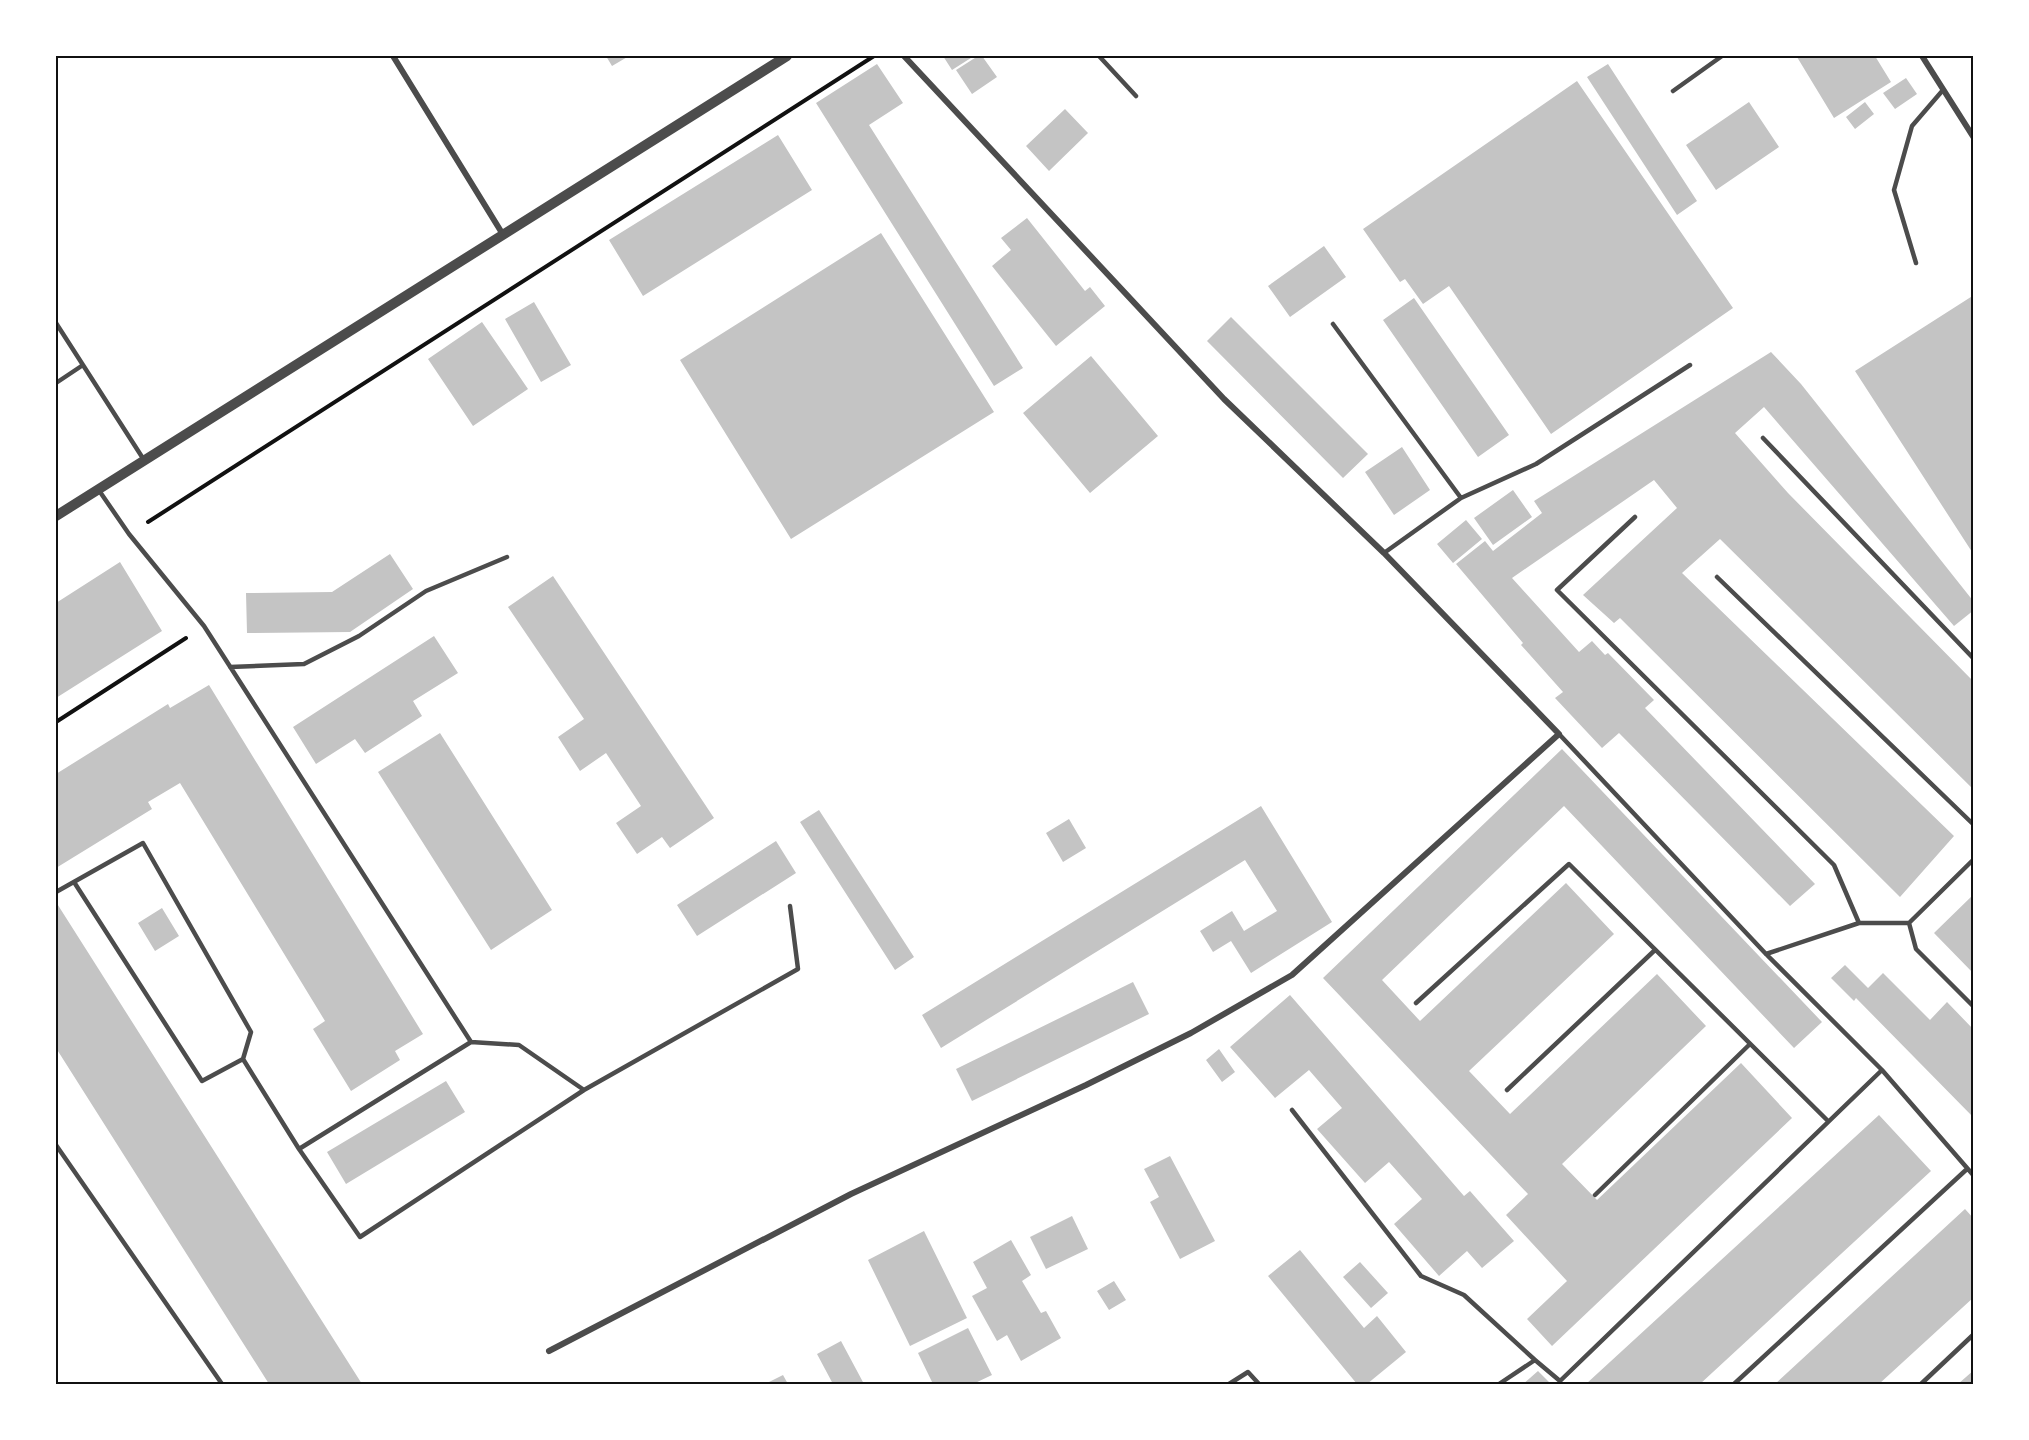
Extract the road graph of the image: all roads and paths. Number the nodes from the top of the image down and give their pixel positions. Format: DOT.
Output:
graph roads {
  1 [pos="393,56"];
  2 [pos="787,56"];
  3 [pos="874,56"];
  4 [pos="904,56"];
  5 [pos="1099,56"];
  6 [pos="1722,56"];
  7 [pos="1922,56"];
  8 [pos="1943,90"];
  9 [pos="1673,91"];
  10 [pos="1136,96"];
  11 [pos="1974,138"];
  12 [pos="502,233"];
  13 [pos="1916,263"];
  14 [pos="56,323"];
  15 [pos="1333,324"];
  16 [pos="83,365"];
  17 [pos="1690,365"];
  18 [pos="56,383"];
  19 [pos="1763,438"];
  20 [pos="144,460"];
  21 [pos="98,489"];
  22 [pos="1461,498"];
  23 [pos="56,516"];
  24 [pos="1635,517"];
  25 [pos="129,534"];
  26 [pos="1384,553"];
  27 [pos="507,557"];
  28 [pos="1718,577"];
  29 [pos="204,626"];
  30 [pos="1974,660"];
  31 [pos="230,667"];
  32 [pos="56,722"];
  33 [pos="1558,734"];
  34 [pos="1974,825"];
  35 [pos="1974,859"];
  36 [pos="74,882"];
  37 [pos="56,892"];
  38 [pos="790,906"];
  39 [pos="1859,923"];
  40 [pos="1909,923"];
  41 [pos="1655,950"];
  42 [pos="1766,954"];
  43 [pos="1416,1003"];
  44 [pos="1974,1007"];
  45 [pos="471,1042"];
  46 [pos="1750,1044"];
  47 [pos="243,1059"];
  48 [pos="1882,1070"];
  49 [pos="584,1090"];
  50 [pos="1507,1090"];
  51 [pos="1292,1110"];
  52 [pos="1828,1122"];
  53 [pos="56,1145"];
  54 [pos="299,1149"];
  55 [pos="1967,1169"];
  56 [pos="1974,1176"];
  57 [pos="1595,1195"];
  58 [pos="1974,1334"];
  59 [pos="549,1351"];
  60 [pos="1534,1360"];
  61 [pos="222,1384"];
  62 [pos="1229,1384"];
  63 [pos="1258,1384"];
  64 [pos="1498,1384"];
  65 [pos="1734,1384"];
  66 [pos="1921,1384"];
  1 -- 12 [label="street"];
  2 -- 12 [label="street"];
  3 -- 25 [label="path"];
  4 -- 26 [label="street"];
  5 -- 10 [label="lane"];
  6 -- 9 [label="lane"];
  7 -- 8 [label="street"];
  8 -- 11 [label="street"];
  8 -- 13 [label="lane"];
  12 -- 20 [label="street"];
  14 -- 16 [label="lane"];
  15 -- 22 [label="lane"];
  16 -- 18 [label="lane"];
  16 -- 20 [label="lane"];
  17 -- 22 [label="lane"];
  19 -- 30 [label="lane"];
  20 -- 21 [label="street"];
  21 -- 23 [label="street"];
  21 -- 25 [label="lane"];
  22 -- 26 [label="lane"];
  24 -- 39 [label="lane"];
  25 -- 29 [label="lane"];
  26 -- 33 [label="street"];
  27 -- 31 [label="lane"];
  28 -- 34 [label="lane"];
  29 -- 31 [label="lane"];
  29 -- 32 [label="path"];
  31 -- 45 [label="lane"];
  33 -- 42 [label="lane"];
  33 -- 59 [label="street"];
  35 -- 40 [label="lane"];
  36 -- 37 [label="lane"];
  36 -- 47 [label="lane"];
  36 -- 47 [label="lane"];
  38 -- 49 [label="lane"];
  39 -- 40 [label="lane"];
  39 -- 42 [label="lane"];
  40 -- 44 [label="lane"];
  41 -- 43 [label="lane"];
  41 -- 46 [label="lane"];
  41 -- 50 [label="lane"];
  42 -- 48 [label="lane"];
  45 -- 49 [label="lane"];
  45 -- 54 [label="lane"];
  46 -- 52 [label="lane"];
  46 -- 57 [label="lane"];
  47 -- 54 [label="lane"];
  48 -- 52 [label="lane"];
  48 -- 55 [label="lane"];
  49 -- 54 [label="lane"];
  51 -- 60 [label="lane"];
  52 -- 60 [label="lane"];
  53 -- 61 [label="lane"];
  55 -- 56 [label="lane"];
  55 -- 65 [label="lane"];
  58 -- 66 [label="lane"];
  60 -- 64 [label="lane"];
  62 -- 63 [label="lane"];
}
